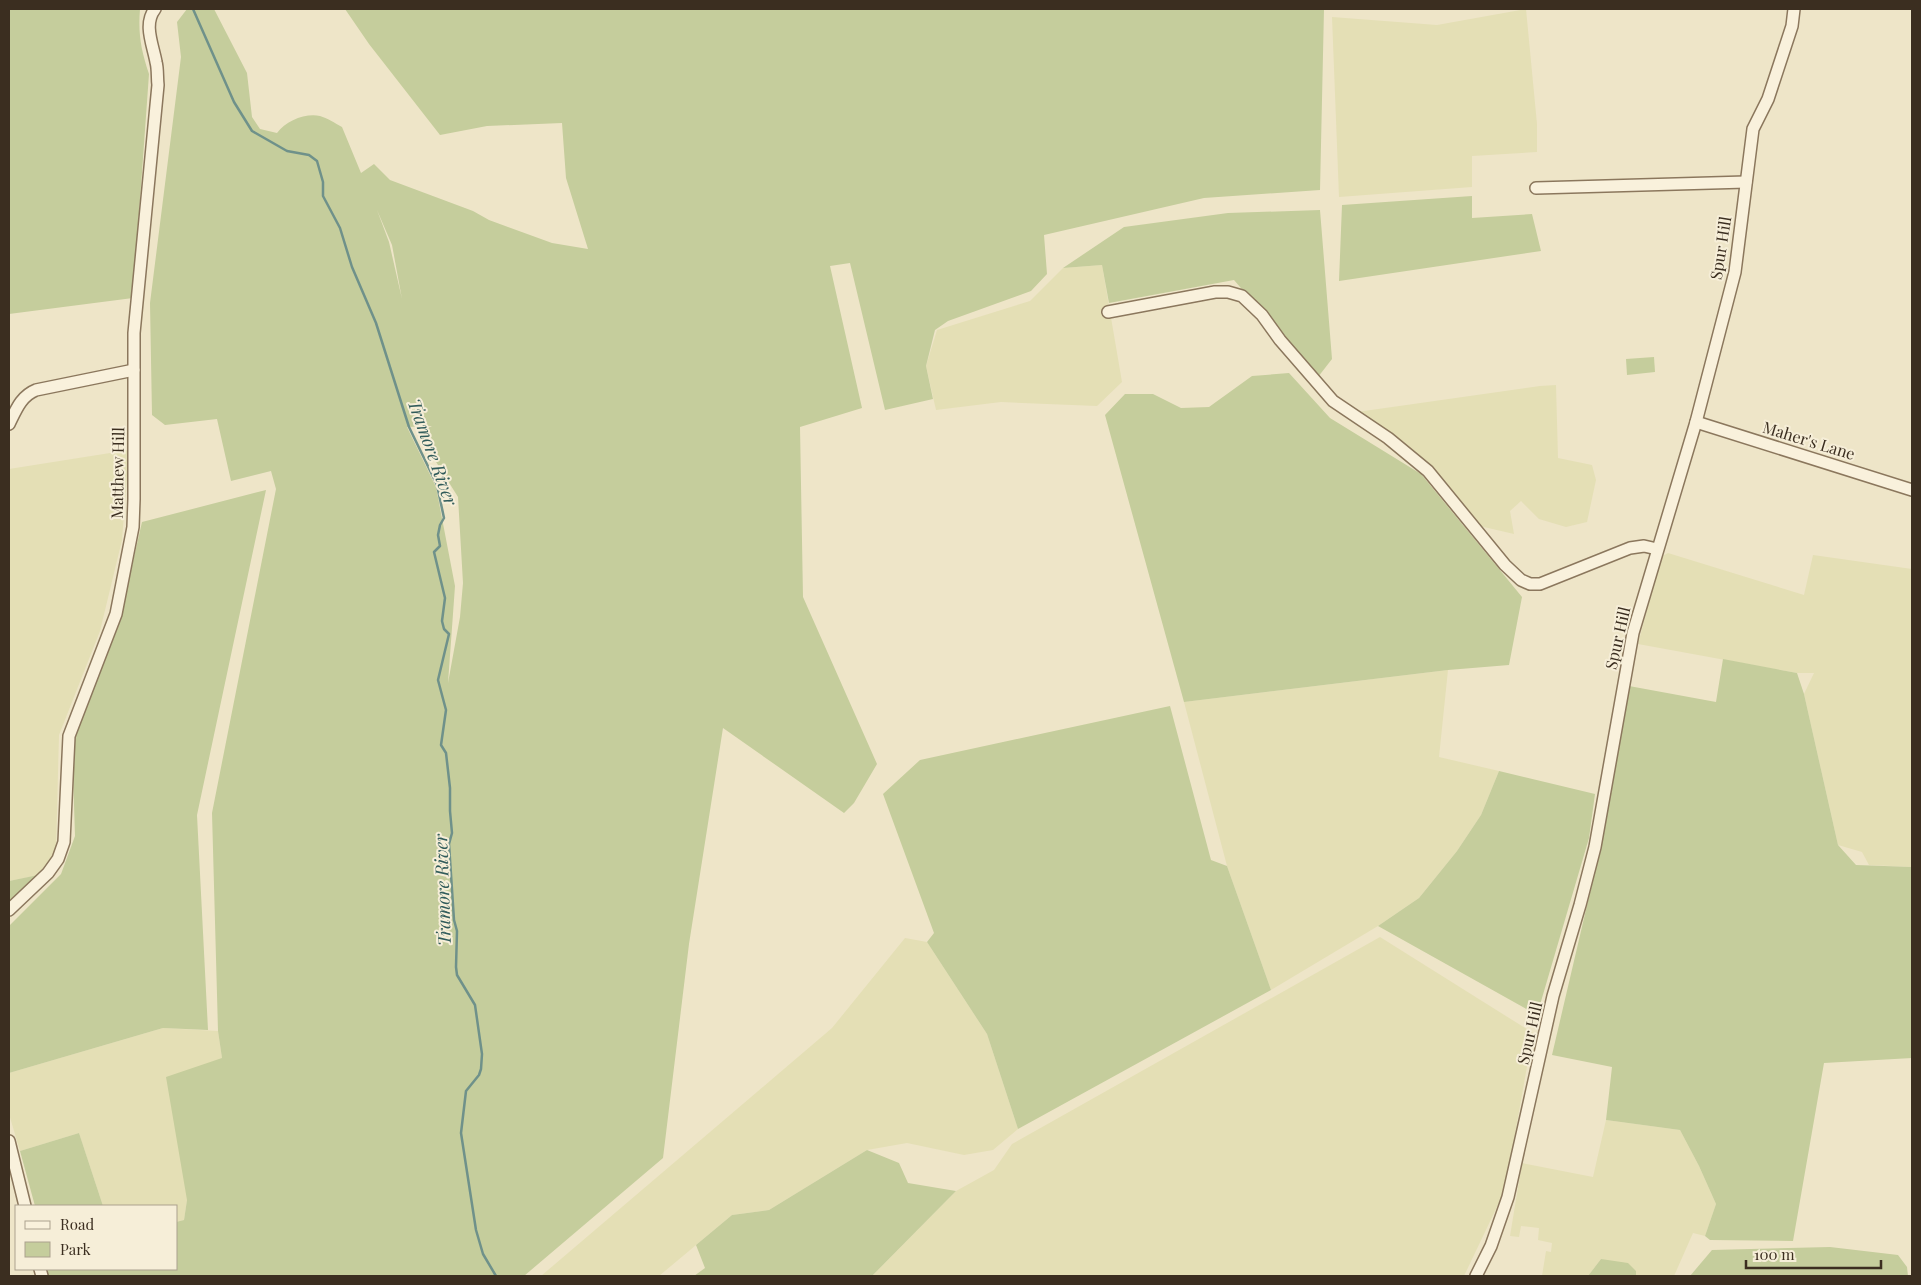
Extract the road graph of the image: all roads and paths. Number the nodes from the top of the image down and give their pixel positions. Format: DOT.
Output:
graph roads {
  1 [pos="155,9"];
  2 [pos="1794,9"];
  3 [pos="1746,182"];
  4 [pos="1536,188"];
  5 [pos="1108,312"];
  6 [pos="134,370"];
  7 [pos="1696,422"];
  8 [pos="9,424"];
  9 [pos="1912,490"];
  10 [pos="1658,549"];
  11 [pos="9,910"];
  12 [pos="9,1141"];
  13 [pos="25,1205"];
  14 [pos="1476,1276"];
  1 -- 6 [label="street, Matthew Hill"];
  2 -- 3 [label="street, Spur Hill"];
  3 -- 4 [label="street"];
  3 -- 7 [label="street, Spur Hill"];
  5 -- 10 [label="street"];
  6 -- 8 [label="street"];
  6 -- 11 [label="street, Matthew Hill"];
  7 -- 9 [label="street, Maher's Lane"];
  7 -- 10 [label="street, Spur Hill"];
  10 -- 14 [label="street, Spur Hill"];
  12 -- 13 [label="street"];
}
